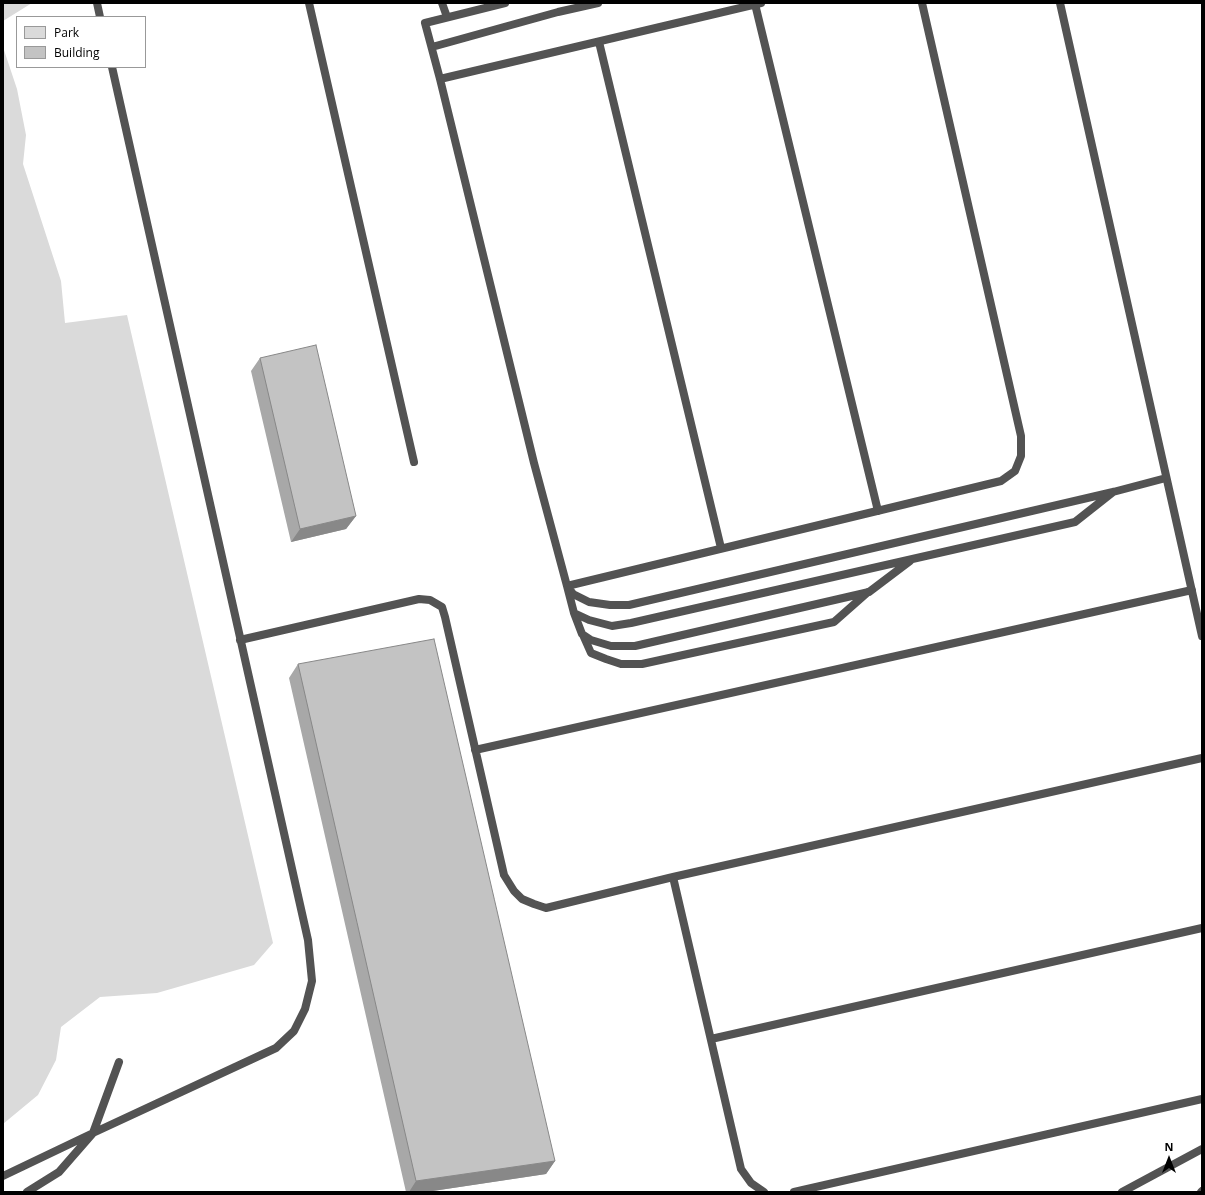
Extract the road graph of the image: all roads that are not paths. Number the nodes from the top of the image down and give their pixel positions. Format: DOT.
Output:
graph roads {
  1 [pos="97,3"];
  2 [pos="309,3"];
  3 [pos="442,3"];
  4 [pos="505,3"];
  5 [pos="598,3"];
  6 [pos="922,3"];
  7 [pos="1060,3"];
  8 [pos="758,4"];
  9 [pos="100,16"];
  10 [pos="446,18"];
  11 [pos="599,42"];
  12 [pos="432,48"];
  13 [pos="112,68"];
  14 [pos="440,79"];
  15 [pos="414,462"];
  16 [pos="1166,478"];
  17 [pos="1113,492"];
  18 [pos="878,511"];
  19 [pos="721,548"];
  20 [pos="912,559"];
  21 [pos="567,586"];
  22 [pos="1192,590"];
  23 [pos="869,592"];
  24 [pos="574,613"];
  25 [pos="582,634"];
  26 [pos="1202,636"];
  27 [pos="240,640"];
  28 [pos="475,750"];
  29 [pos="1202,758"];
  30 [pos="674,876"];
  31 [pos="1202,928"];
  32 [pos="711,1039"];
  33 [pos="119,1062"];
  34 [pos="1202,1099"];
  35 [pos="93,1132"];
  36 [pos="1202,1149"];
  37 [pos="3,1176"];
  38 [pos="27,1192"];
  39 [pos="764,1192"];
  40 [pos="794,1192"];
  41 [pos="1122,1192"];
  1 -- 9 [label="lane"];
  2 -- 15 [label="lane"];
  3 -- 10 [label="lane"];
  4 -- 10 [label="lane"];
  5 -- 12 [label="lane"];
  6 -- 18 [label="lane"];
  7 -- 16 [label="lane"];
  8 -- 11 [label="lane"];
  8 -- 18 [label="lane"];
  10 -- 12 [label="lane"];
  11 -- 14 [label="lane"];
  11 -- 19 [label="lane"];
  12 -- 14 [label="lane"];
  13 -- 27 [label="lane"];
  14 -- 21 [label="lane"];
  16 -- 17 [label="lane"];
  16 -- 22 [label="lane"];
  17 -- 20 [label="lane"];
  17 -- 21 [label="lane"];
  18 -- 19 [label="lane"];
  19 -- 21 [label="lane"];
  20 -- 23 [label="lane"];
  20 -- 24 [label="lane"];
  21 -- 24 [label="lane"];
  22 -- 26 [label="lane"];
  22 -- 28 [label="lane"];
  23 -- 25 [label="lane"];
  23 -- 25 [label="lane"];
  24 -- 25 [label="lane"];
  27 -- 28 [label="lane"];
  27 -- 35 [label="lane"];
  28 -- 30 [label="lane"];
  29 -- 30 [label="lane"];
  30 -- 32 [label="lane"];
  31 -- 32 [label="lane"];
  32 -- 39 [label="lane"];
  33 -- 35 [label="lane"];
  34 -- 40 [label="lane"];
  35 -- 37 [label="lane"];
  35 -- 38 [label="lane"];
  36 -- 41 [label="lane"];
}
